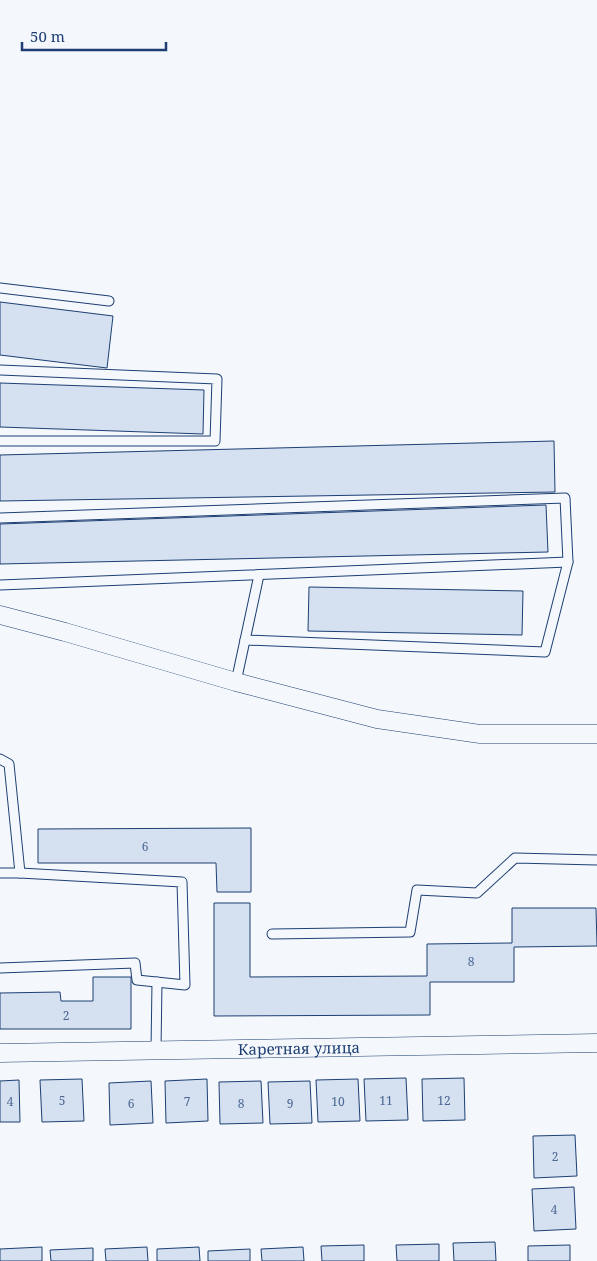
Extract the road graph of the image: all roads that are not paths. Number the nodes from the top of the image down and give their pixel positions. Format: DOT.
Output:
graph roads {
  1 [pos="0,288"];
  2 [pos="109,301"];
  3 [pos="0,370"];
  4 [pos="0,441"];
  5 [pos="0,518"];
  6 [pos="568,562"];
  7 [pos="259,575"];
  8 [pos="0,585"];
  9 [pos="0,615"];
  10 [pos="245,640"];
  11 [pos="236,682"];
  12 [pos="597,734"];
  13 [pos="0,759"];
  14 [pos="597,860"];
  15 [pos="0,873"];
  16 [pos="20,873"];
  17 [pos="272,934"];
  18 [pos="0,968"];
  19 [pos="157,982"];
  20 [pos="597,1043"];
  21 [pos="156,1050"];
  22 [pos="0,1053"];
  1 -- 2 [label="lane"];
  3 -- 4 [label="lane"];
  5 -- 6 [label="lane"];
  6 -- 7 [label="lane"];
  6 -- 10 [label="lane"];
  7 -- 8 [label="lane"];
  7 -- 10 [label="lane"];
  9 -- 11 [label="street"];
  10 -- 11 [label="lane"];
  11 -- 12 [label="street"];
  13 -- 16 [label="lane"];
  14 -- 17 [label="lane"];
  15 -- 16 [label="lane"];
  16 -- 19 [label="lane"];
  18 -- 19 [label="lane"];
  19 -- 21 [label="lane"];
  20 -- 21 [label="street, Каретная улица"];
  21 -- 22 [label="street, Каретная улица"];
}
